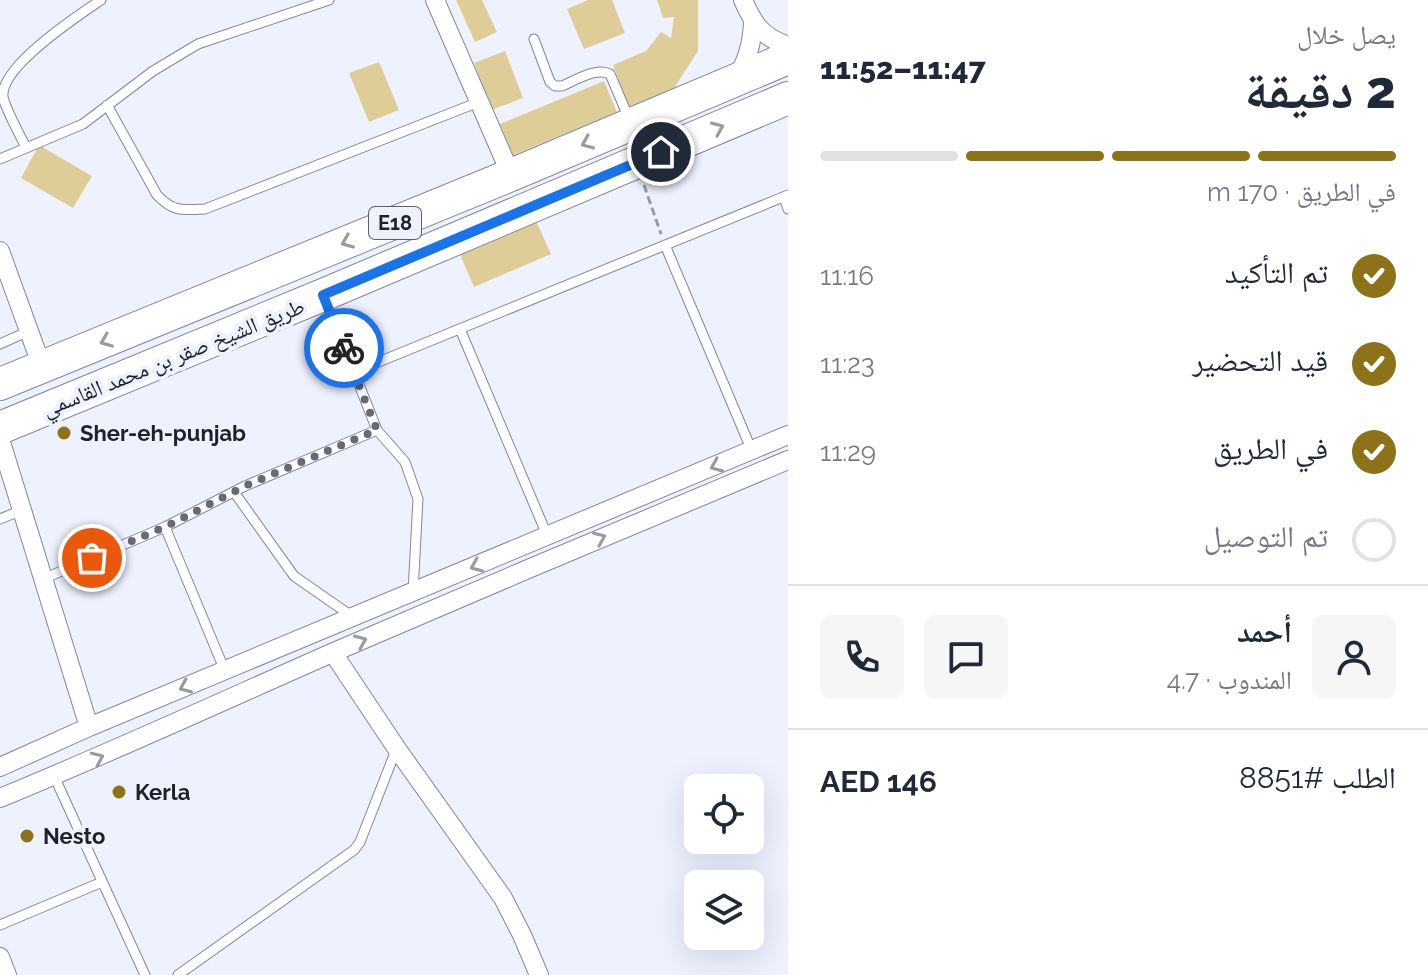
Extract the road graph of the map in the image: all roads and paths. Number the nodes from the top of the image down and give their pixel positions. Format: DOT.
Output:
graph roads {
  1 [pos="101,0"];
  2 [pos="329,0"];
  3 [pos="435,0"];
  4 [pos="743,0"];
  5 [pos="753,23"];
  6 [pos="534,39"];
  7 [pos="788,46"];
  8 [pos="788,58"];
  9 [pos="735,80"];
  10 [pos="788,98"];
  11 [pos="479,102"];
  12 [pos="107,105"];
  13 [pos="631,124"];
  14 [pos="26,148"];
  15 [pos="0,159"];
  16 [pos="636,162"];
  17 [pos="511,175"];
  18 [pos="786,196"];
  19 [pos="788,209"];
  20 [pos="665,245"];
  21 [pos="0,251"];
  22 [pos="323,295"];
  23 [pos="460,329"];
  24 [pos="29,331"];
  25 [pos="0,344"];
  26 [pos="42,367"];
  27 [pos="354,372"];
  28 [pos="0,384"];
  29 [pos="0,428"];
  30 [pos="377,430"];
  31 [pos="788,435"];
  32 [pos="0,439"];
  33 [pos="752,451"];
  34 [pos="788,460"];
  35 [pos="234,492"];
  36 [pos="22,510"];
  37 [pos="0,519"];
  38 [pos="165,527"];
  39 [pos="548,537"];
  40 [pos="43,579"];
  41 [pos="413,592"];
  42 [pos="353,617"];
  43 [pos="333,653"];
  44 [pos="225,671"];
  45 [pos="89,727"];
  46 [pos="397,749"];
  47 [pos="0,767"];
  48 [pos="54,776"];
  49 [pos="0,798"];
  50 [pos="102,882"];
  51 [pos="0,925"];
  52 [pos="0,957"];
  53 [pos="7,975"];
  54 [pos="145,975"];
  55 [pos="178,975"];
  56 [pos="539,975"];
  1 -- 14 [label="lane"];
  2 -- 12 [label="lane"];
  3 -- 11 [label="street"];
  4 -- 5 [label="street"];
  5 -- 7 [label="street"];
  5 -- 9 [label="street"];
  6 -- 13 [label="lane"];
  8 -- 9 [label="highway, طريق الشيخ صقر بن محمد القاسمي / E18"];
  9 -- 13 [label="highway, طريق الشيخ صقر بن محمد القاسمي / E18"];
  16 -- 10 [label="highway, طريق الشيخ صقر بن محمد القاسمي / E18, one-way"];
  11 -- 12 [label="lane"];
  11 -- 17 [label="street"];
  12 -- 14 [label="lane"];
  13 -- 17 [label="highway, طريق الشيخ صقر بن محمد القاسمي / E18, one-way"];
  14 -- 15 [label="lane"];
  16 -- 20 [label="path"];
  16 -- 22 [label="highway, طريق الشيخ صقر بن محمد القاسمي / E18"];
  17 -- 26 [label="highway, طريق الشيخ صقر بن محمد القاسمي / E18, one-way"];
  18 -- 19 [label="lane"];
  18 -- 20 [label="lane"];
  20 -- 23 [label="lane"];
  20 -- 33 [label="lane"];
  21 -- 24 [label="street"];
  22 -- 27 [label="lane"];
  22 -- 29 [label="highway, طريق الشيخ صقر بن محمد القاسمي / E18"];
  23 -- 27 [label="lane"];
  23 -- 39 [label="lane"];
  24 -- 25 [label="lane"];
  24 -- 26 [label="street"];
  26 -- 28 [label="highway, طريق الشيخ صقر بن محمد القاسمي / E18"];
  27 -- 30 [label="lane"];
  30 -- 35 [label="lane"];
  30 -- 41 [label="lane"];
  31 -- 33 [label="street"];
  32 -- 36 [label="street"];
  33 -- 39 [label="street, one-way"];
  43 -- 34 [label="street, one-way"];
  35 -- 38 [label="lane"];
  35 -- 42 [label="lane"];
  36 -- 37 [label="lane"];
  36 -- 40 [label="street"];
  38 -- 40 [label="lane"];
  38 -- 44 [label="lane"];
  39 -- 41 [label="street, one-way"];
  40 -- 45 [label="street"];
  41 -- 42 [label="street"];
  42 -- 44 [label="street"];
  43 -- 46 [label="street"];
  48 -- 43 [label="street, one-way"];
  44 -- 45 [label="street, one-way"];
  45 -- 47 [label="street"];
  46 -- 55 [label="lane"];
  46 -- 56 [label="street"];
  48 -- 49 [label="street"];
  48 -- 50 [label="lane"];
  50 -- 51 [label="lane"];
  50 -- 54 [label="lane"];
  52 -- 53 [label="street"];
}
